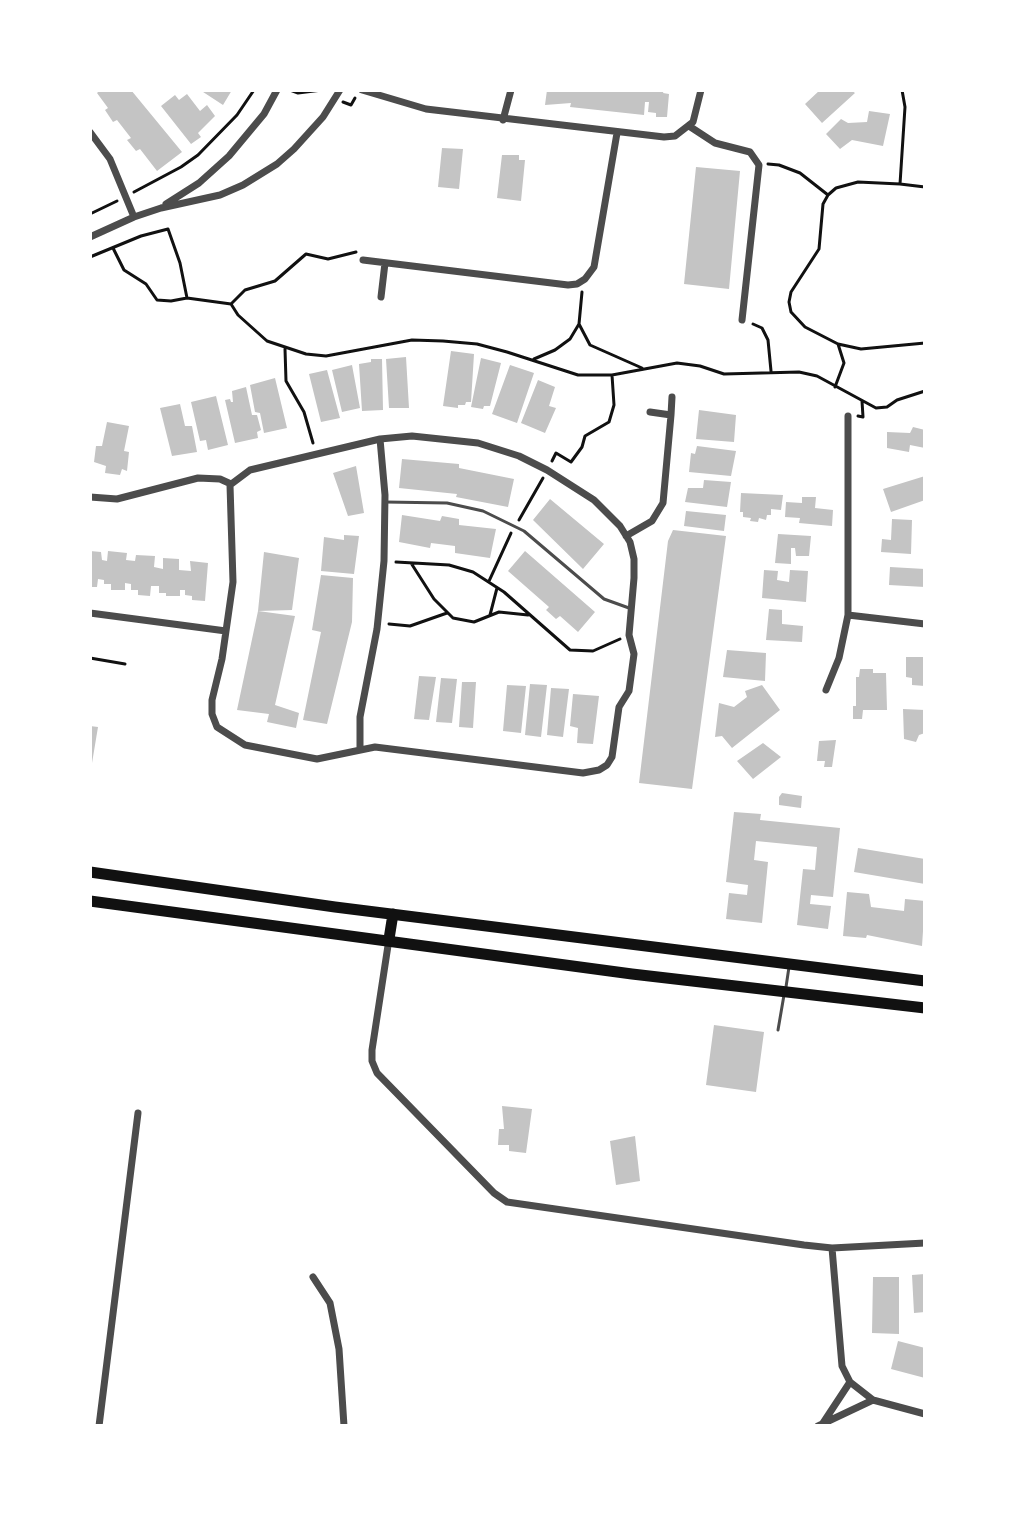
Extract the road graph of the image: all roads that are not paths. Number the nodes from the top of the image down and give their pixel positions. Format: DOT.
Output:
graph roads {
  1 [pos="277,90"];
  2 [pos="340,90"];
  3 [pos="362,90"];
  4 [pos="511,90"];
  5 [pos="701,90"];
  6 [pos="503,120"];
  7 [pos="689,126"];
  8 [pos="90,132"];
  9 [pos="617,133"];
  10 [pos="161,208"];
  11 [pos="134,217"];
  12 [pos="90,237"];
  13 [pos="363,260"];
  14 [pos="385,263"];
  15 [pos="381,297"];
  16 [pos="742,320"];
  17 [pos="672,397"];
  18 [pos="650,412"];
  19 [pos="671,415"];
  20 [pos="848,416"];
  21 [pos="380,439"];
  22 [pos="231,484"];
  23 [pos="90,497"];
  24 [pos="385,502"];
  25 [pos="626,536"];
  26 [pos="632,608"];
  27 [pos="90,613"];
  28 [pos="848,615"];
  29 [pos="925,624"];
  30 [pos="226,631"];
  31 [pos="826,690"];
  32 [pos="360,748"];
  33 [pos="90,872"];
  34 [pos="90,901"];
  35 [pos="393,914"];
  36 [pos="389,939"];
  37 [pos="789,965"];
  38 [pos="925,981"];
  39 [pos="785,991"];
  40 [pos="925,1008"];
  41 [pos="778,1030"];
  42 [pos="138,1113"];
  43 [pos="925,1243"];
  44 [pos="832,1248"];
  45 [pos="313,1277"];
  46 [pos="850,1382"];
  47 [pos="873,1400"];
  48 [pos="925,1414"];
  49 [pos="99,1426"];
  50 [pos="344,1426"];
  51 [pos="820,1426"];
  1 -- 10 [label="street"];
  2 -- 10 [label="street"];
  3 -- 6 [label="street"];
  4 -- 6 [label="street"];
  5 -- 7 [label="street"];
  6 -- 9 [label="street"];
  7 -- 9 [label="street"];
  7 -- 16 [label="street"];
  8 -- 11 [label="street"];
  9 -- 14 [label="street"];
  10 -- 11 [label="street"];
  11 -- 12 [label="street"];
  13 -- 14 [label="street"];
  14 -- 15 [label="street"];
  17 -- 19 [label="street"];
  18 -- 19 [label="street"];
  19 -- 25 [label="street"];
  20 -- 28 [label="street"];
  21 -- 22 [label="street"];
  21 -- 24 [label="street"];
  21 -- 25 [label="street"];
  22 -- 23 [label="street"];
  22 -- 30 [label="street"];
  24 -- 26 [label="lane"];
  24 -- 32 [label="street"];
  25 -- 26 [label="street"];
  26 -- 32 [label="street"];
  27 -- 30 [label="street"];
  28 -- 29 [label="street"];
  28 -- 31 [label="street"];
  30 -- 32 [label="street"];
  33 -- 35 [label="main road"];
  34 -- 36 [label="main road"];
  35 -- 36 [label="main road"];
  35 -- 37 [label="main road"];
  36 -- 39 [label="main road"];
  36 -- 44 [label="street"];
  37 -- 38 [label="main road"];
  37 -- 39 [label="lane"];
  39 -- 40 [label="main road"];
  39 -- 41 [label="lane"];
  42 -- 49 [label="street"];
  43 -- 44 [label="street"];
  44 -- 46 [label="street"];
  45 -- 50 [label="street"];
  46 -- 47 [label="street"];
  46 -- 51 [label="street"];
  47 -- 48 [label="street"];
  47 -- 51 [label="street"];
}
